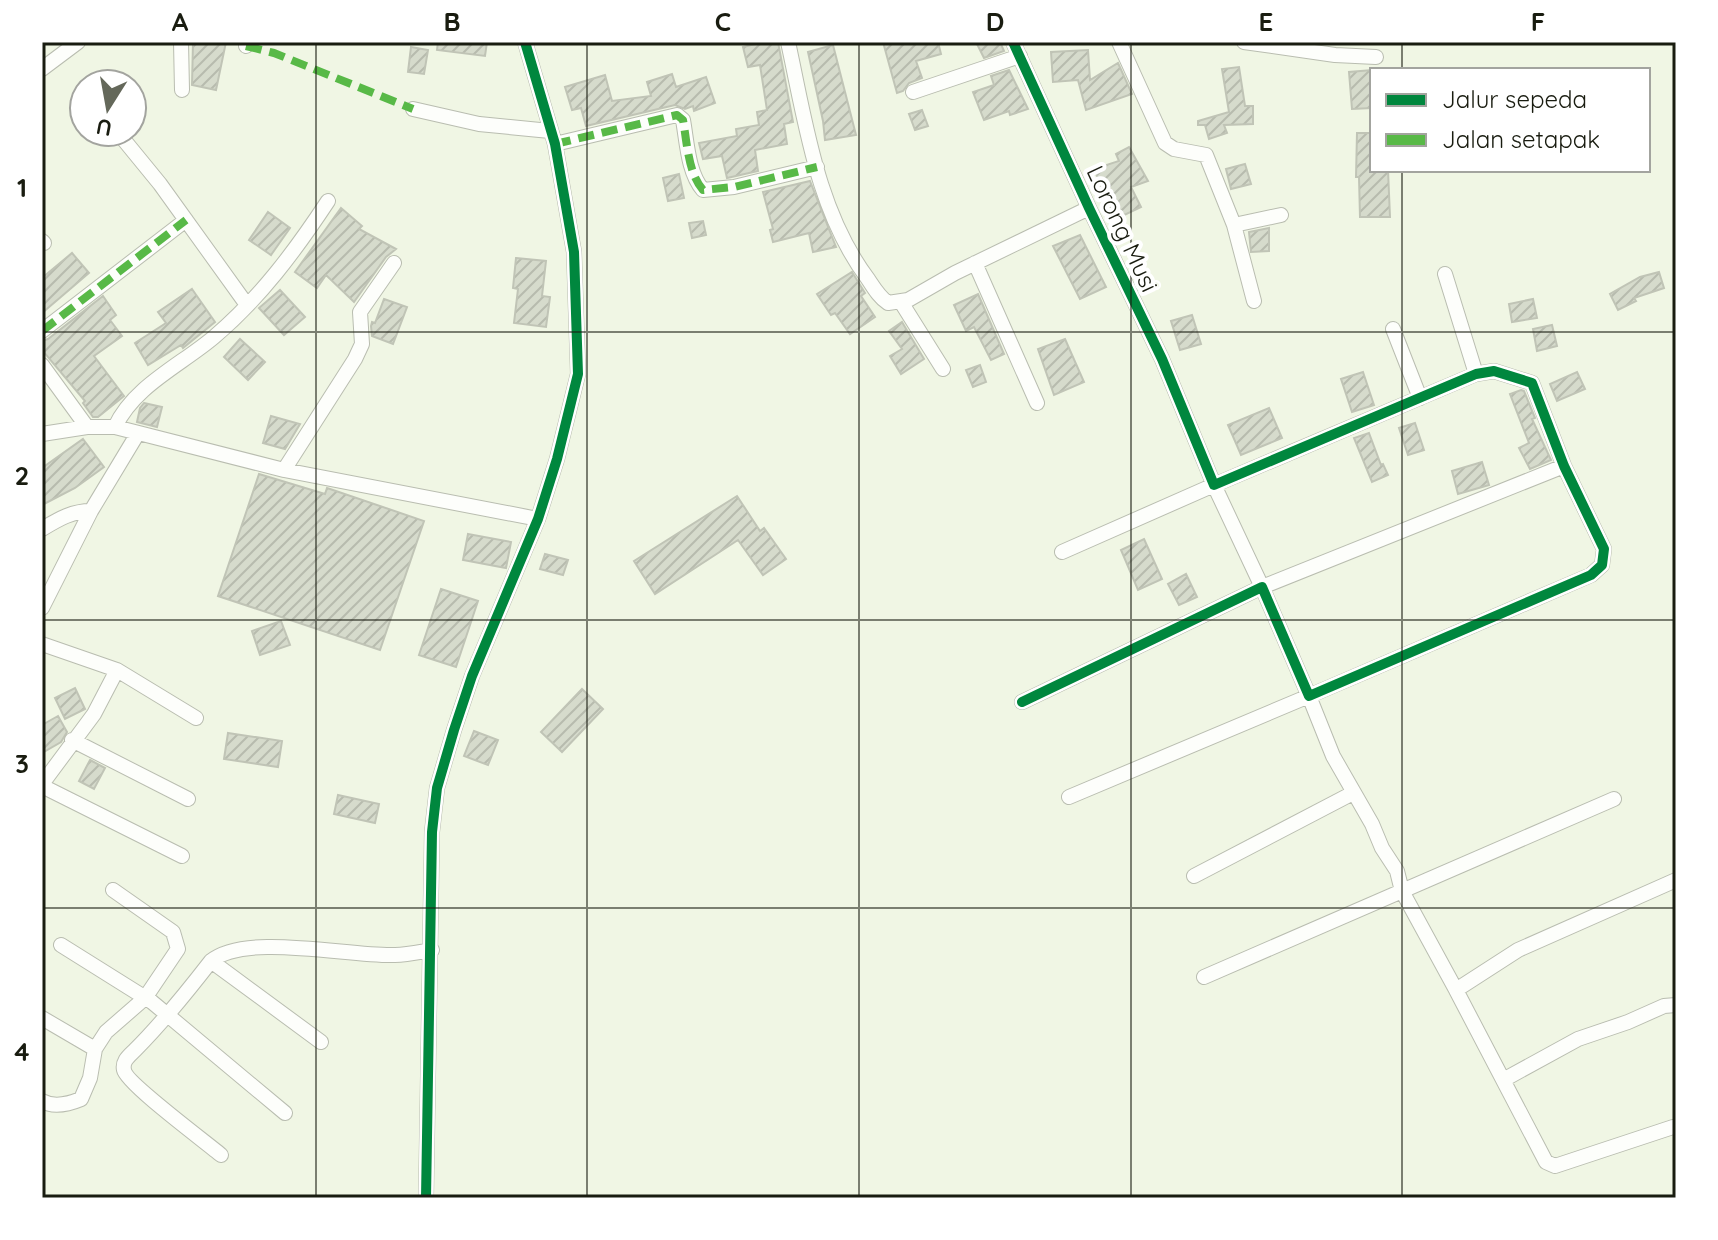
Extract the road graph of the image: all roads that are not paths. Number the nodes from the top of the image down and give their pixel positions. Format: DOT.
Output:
graph roads {
  1 [pos="78,42"];
  2 [pos="181,42"];
  3 [pos="525,42"];
  4 [pos="788,42"];
  5 [pos="1119,42"];
  6 [pos="1244,42"];
  7 [pos="1016,49"];
  8 [pos="1376,57"];
  9 [pos="42,69"];
  10 [pos="182,90"];
  11 [pos="913,92"];
  12 [pos="413,109"];
  13 [pos="553,138"];
  14 [pos="130,148"];
  15 [pos="817,167"];
  16 [pos="328,201"];
  17 [pos="1089,208"];
  18 [pos="1281,215"];
  19 [pos="186,220"];
  20 [pos="1234,225"];
  21 [pos="394,263"];
  22 [pos="975,263"];
  23 [pos="1445,274"];
  24 [pos="1254,301"];
  25 [pos="901,302"];
  26 [pos="247,305"];
  27 [pos="1393,329"];
  28 [pos="42,331"];
  29 [pos="42,365"];
  30 [pos="943,369"];
  31 [pos="1476,374"];
  32 [pos="1420,398"];
  33 [pos="1037,403"];
  34 [pos="87,427"];
  35 [pos="115,427"];
  36 [pos="138,433"];
  37 [pos="42,434"];
  38 [pos="1564,466"];
  39 [pos="284,470"];
  40 [pos="1214,485"];
  41 [pos="91,511"];
  42 [pos="538,519"];
  43 [pos="42,529"];
  44 [pos="1062,552"];
  45 [pos="1262,587"];
  46 [pos="42,608"];
  47 [pos="42,644"];
  48 [pos="117,670"];
  49 [pos="1309,696"];
  50 [pos="1022,702"];
  51 [pos="196,718"];
  52 [pos="72,740"];
  53 [pos="42,785"];
  54 [pos="1353,793"];
  55 [pos="1069,797"];
  56 [pos="188,799"];
  57 [pos="1614,799"];
  58 [pos="182,856"];
  59 [pos="1194,876"];
  60 [pos="1676,880"];
  61 [pos="113,890"];
  62 [pos="1402,891"];
  63 [pos="61,945"];
  64 [pos="432,950"];
  65 [pos="211,961"];
  66 [pos="1204,977"];
  67 [pos="1456,990"];
  68 [pos="1676,1005"];
  69 [pos="156,1006"];
  70 [pos="42,1018"];
  71 [pos="321,1042"];
  72 [pos="95,1049"];
  73 [pos="1505,1079"];
  74 [pos="42,1101"];
  75 [pos="285,1113"];
  76 [pos="1673,1127"];
  77 [pos="221,1155"];
  78 [pos="426,1198"];
  1 -- 9 [label="street"];
  2 -- 10 [label="street"];
  3 -- 13 [label="street"];
  4 -- 15 [label="street"];
  5 -- 20 [label="street"];
  6 -- 8 [label="street"];
  7 -- 11 [label="street"];
  7 -- 17 [label="street, Lorong Musi"];
  12 -- 13 [label="street"];
  13 -- 15 [label="street"];
  13 -- 42 [label="street"];
  14 -- 19 [label="street"];
  15 -- 25 [label="street"];
  16 -- 26 [label="street"];
  17 -- 22 [label="street"];
  17 -- 40 [label="street, Lorong Musi"];
  18 -- 20 [label="street"];
  19 -- 26 [label="street"];
  19 -- 28 [label="street"];
  20 -- 24 [label="street"];
  21 -- 39 [label="street"];
  22 -- 25 [label="street"];
  22 -- 33 [label="street"];
  23 -- 31 [label="street"];
  25 -- 30 [label="street"];
  26 -- 35 [label="street"];
  27 -- 32 [label="street"];
  29 -- 34 [label="street"];
  31 -- 32 [label="street"];
  31 -- 38 [label="street"];
  32 -- 40 [label="street"];
  34 -- 35 [label="street"];
  34 -- 37 [label="street"];
  35 -- 36 [label="street"];
  36 -- 39 [label="street"];
  36 -- 41 [label="street"];
  38 -- 45 [label="street"];
  38 -- 49 [label="street"];
  39 -- 42 [label="street"];
  40 -- 44 [label="street"];
  40 -- 45 [label="street, Lorong Musi"];
  41 -- 43 [label="street"];
  41 -- 46 [label="street"];
  42 -- 64 [label="street"];
  45 -- 49 [label="street, Lorong Musi"];
  45 -- 50 [label="street"];
  47 -- 48 [label="street"];
  48 -- 51 [label="street"];
  48 -- 52 [label="street"];
  49 -- 54 [label="street, Lorong Musi"];
  49 -- 55 [label="street"];
  52 -- 53 [label="street"];
  52 -- 56 [label="street"];
  53 -- 58 [label="street"];
  54 -- 59 [label="street"];
  54 -- 62 [label="street, Lorong Musi"];
  57 -- 62 [label="street"];
  60 -- 67 [label="street"];
  61 -- 69 [label="street"];
  62 -- 66 [label="street"];
  62 -- 67 [label="street, Lorong Musi"];
  63 -- 69 [label="street"];
  64 -- 65 [label="street"];
  64 -- 78 [label="street"];
  65 -- 69 [label="street"];
  65 -- 71 [label="street"];
  67 -- 73 [label="street, Lorong Musi"];
  68 -- 73 [label="street"];
  69 -- 72 [label="street"];
  69 -- 75 [label="street"];
  69 -- 77 [label="street"];
  70 -- 72 [label="street"];
  72 -- 74 [label="street"];
  73 -- 76 [label="street, Lorong Musi"];
}
